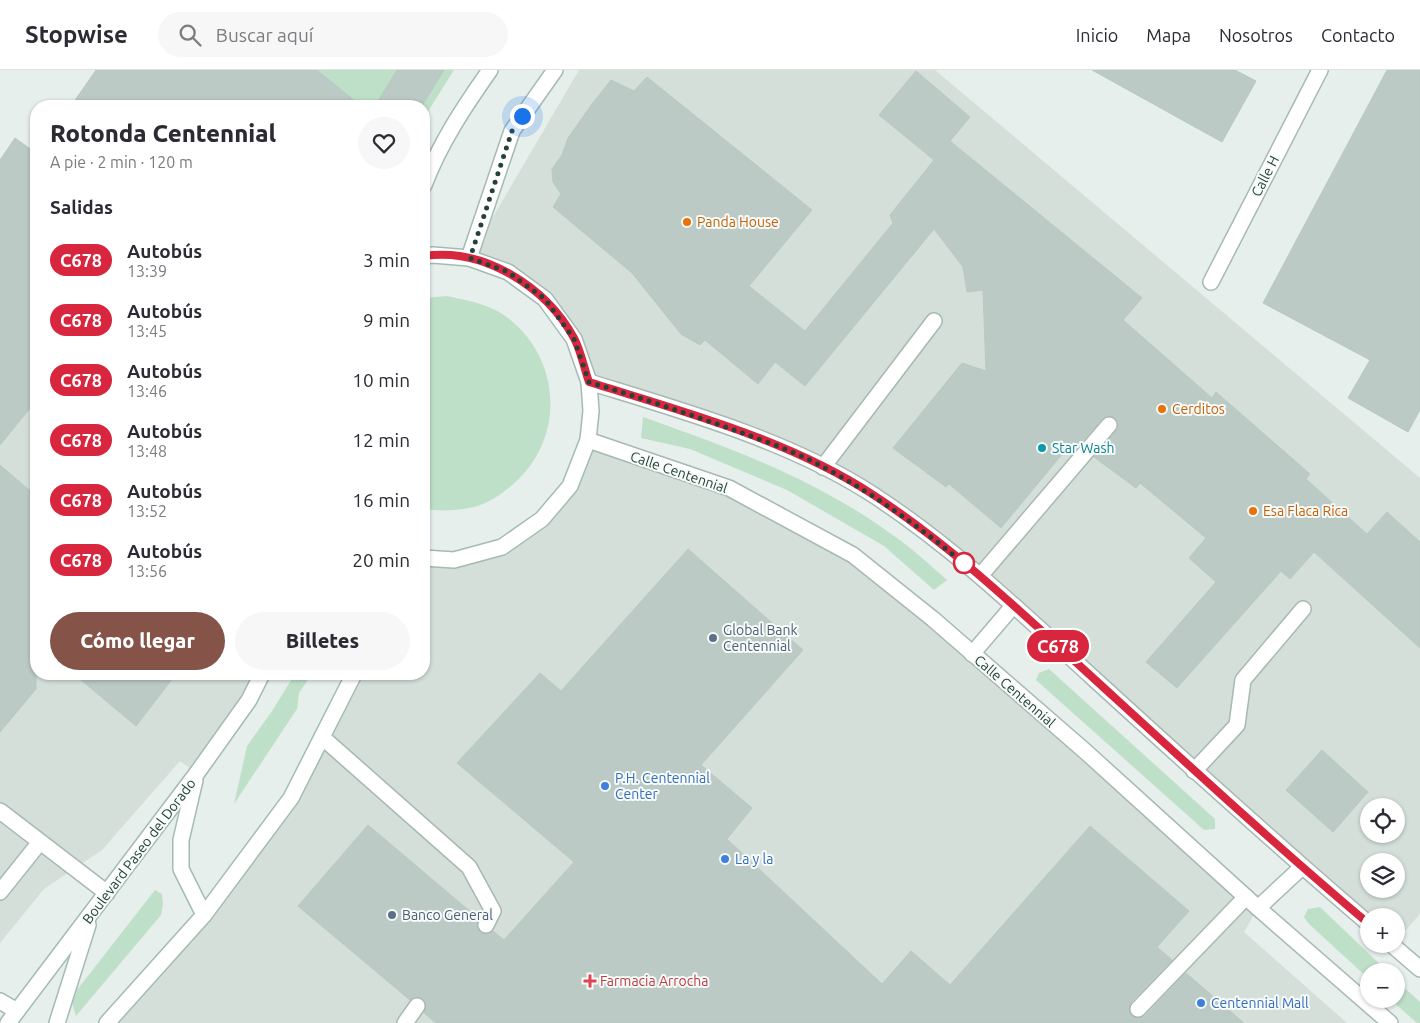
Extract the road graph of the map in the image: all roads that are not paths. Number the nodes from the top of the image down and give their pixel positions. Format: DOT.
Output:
graph roads {
  1 [pos="490,70"];
  2 [pos="555,70"];
  3 [pos="1320,70"];
  4 [pos="430,168"];
  5 [pos="430,255"];
  6 [pos="470,258"];
  7 [pos="1211,282"];
  8 [pos="934,322"];
  9 [pos="589,382"];
  10 [pos="1109,425"];
  11 [pos="588,440"];
  12 [pos="823,467"];
  13 [pos="430,558"];
  14 [pos="980,576"];
  15 [pos="1013,606"];
  16 [pos="1303,609"];
  17 [pos="972,654"];
  18 [pos="259,680"];
  19 [pos="351,680"];
  20 [pos="322,737"];
  21 [pos="1194,771"];
  22 [pos="197,773"];
  23 [pos="0,811"];
  24 [pos="40,842"];
  25 [pos="1302,867"];
  26 [pos="0,892"];
  27 [pos="107,893"];
  28 [pos="1246,897"];
  29 [pos="1258,908"];
  30 [pos="91,914"];
  31 [pos="204,915"];
  32 [pos="1360,916"];
  33 [pos="486,925"];
  34 [pos="1401,953"];
  35 [pos="1420,969"];
  36 [pos="0,1001"];
  37 [pos="417,1006"];
  38 [pos="1138,1008"];
  39 [pos="17,1010"];
  40 [pos="8,1023"];
  41 [pos="57,1023"];
  42 [pos="107,1023"];
  43 [pos="405,1023"];
  44 [pos="1390,1023"];
  1 -- 4 [label="street"];
  2 -- 6 [label="street"];
  3 -- 7 [label="street, Calle H"];
  5 -- 6 [label="street"];
  6 -- 9 [label="street"];
  8 -- 12 [label="street"];
  9 -- 11 [label="street"];
  9 -- 12 [label="street"];
  10 -- 14 [label="street"];
  11 -- 13 [label="street"];
  11 -- 17 [label="street, Calle Centennial"];
  12 -- 14 [label="street"];
  14 -- 15 [label="street"];
  15 -- 17 [label="street"];
  15 -- 21 [label="street"];
  16 -- 21 [label="street"];
  17 -- 28 [label="street, Calle Centennial"];
  18 -- 22 [label="street, Boulevard Paseo del Dorado"];
  19 -- 20 [label="street"];
  20 -- 31 [label="street"];
  20 -- 33 [label="street"];
  21 -- 25 [label="street"];
  22 -- 27 [label="street, Boulevard Paseo del Dorado"];
  22 -- 31 [label="street"];
  23 -- 24 [label="street"];
  24 -- 26 [label="street"];
  24 -- 27 [label="street"];
  25 -- 29 [label="street"];
  25 -- 32 [label="street"];
  27 -- 30 [label="street, Boulevard Paseo del Dorado"];
  28 -- 29 [label="street, Calle Centennial"];
  28 -- 38 [label="street"];
  29 -- 44 [label="street, Calle Centennial"];
  30 -- 39 [label="street, Boulevard Paseo del Dorado"];
  30 -- 41 [label="street"];
  31 -- 42 [label="street"];
  34 -- 35 [label="street"];
  36 -- 39 [label="street"];
  37 -- 43 [label="street"];
  39 -- 40 [label="street, Boulevard Paseo del Dorado"];
}
